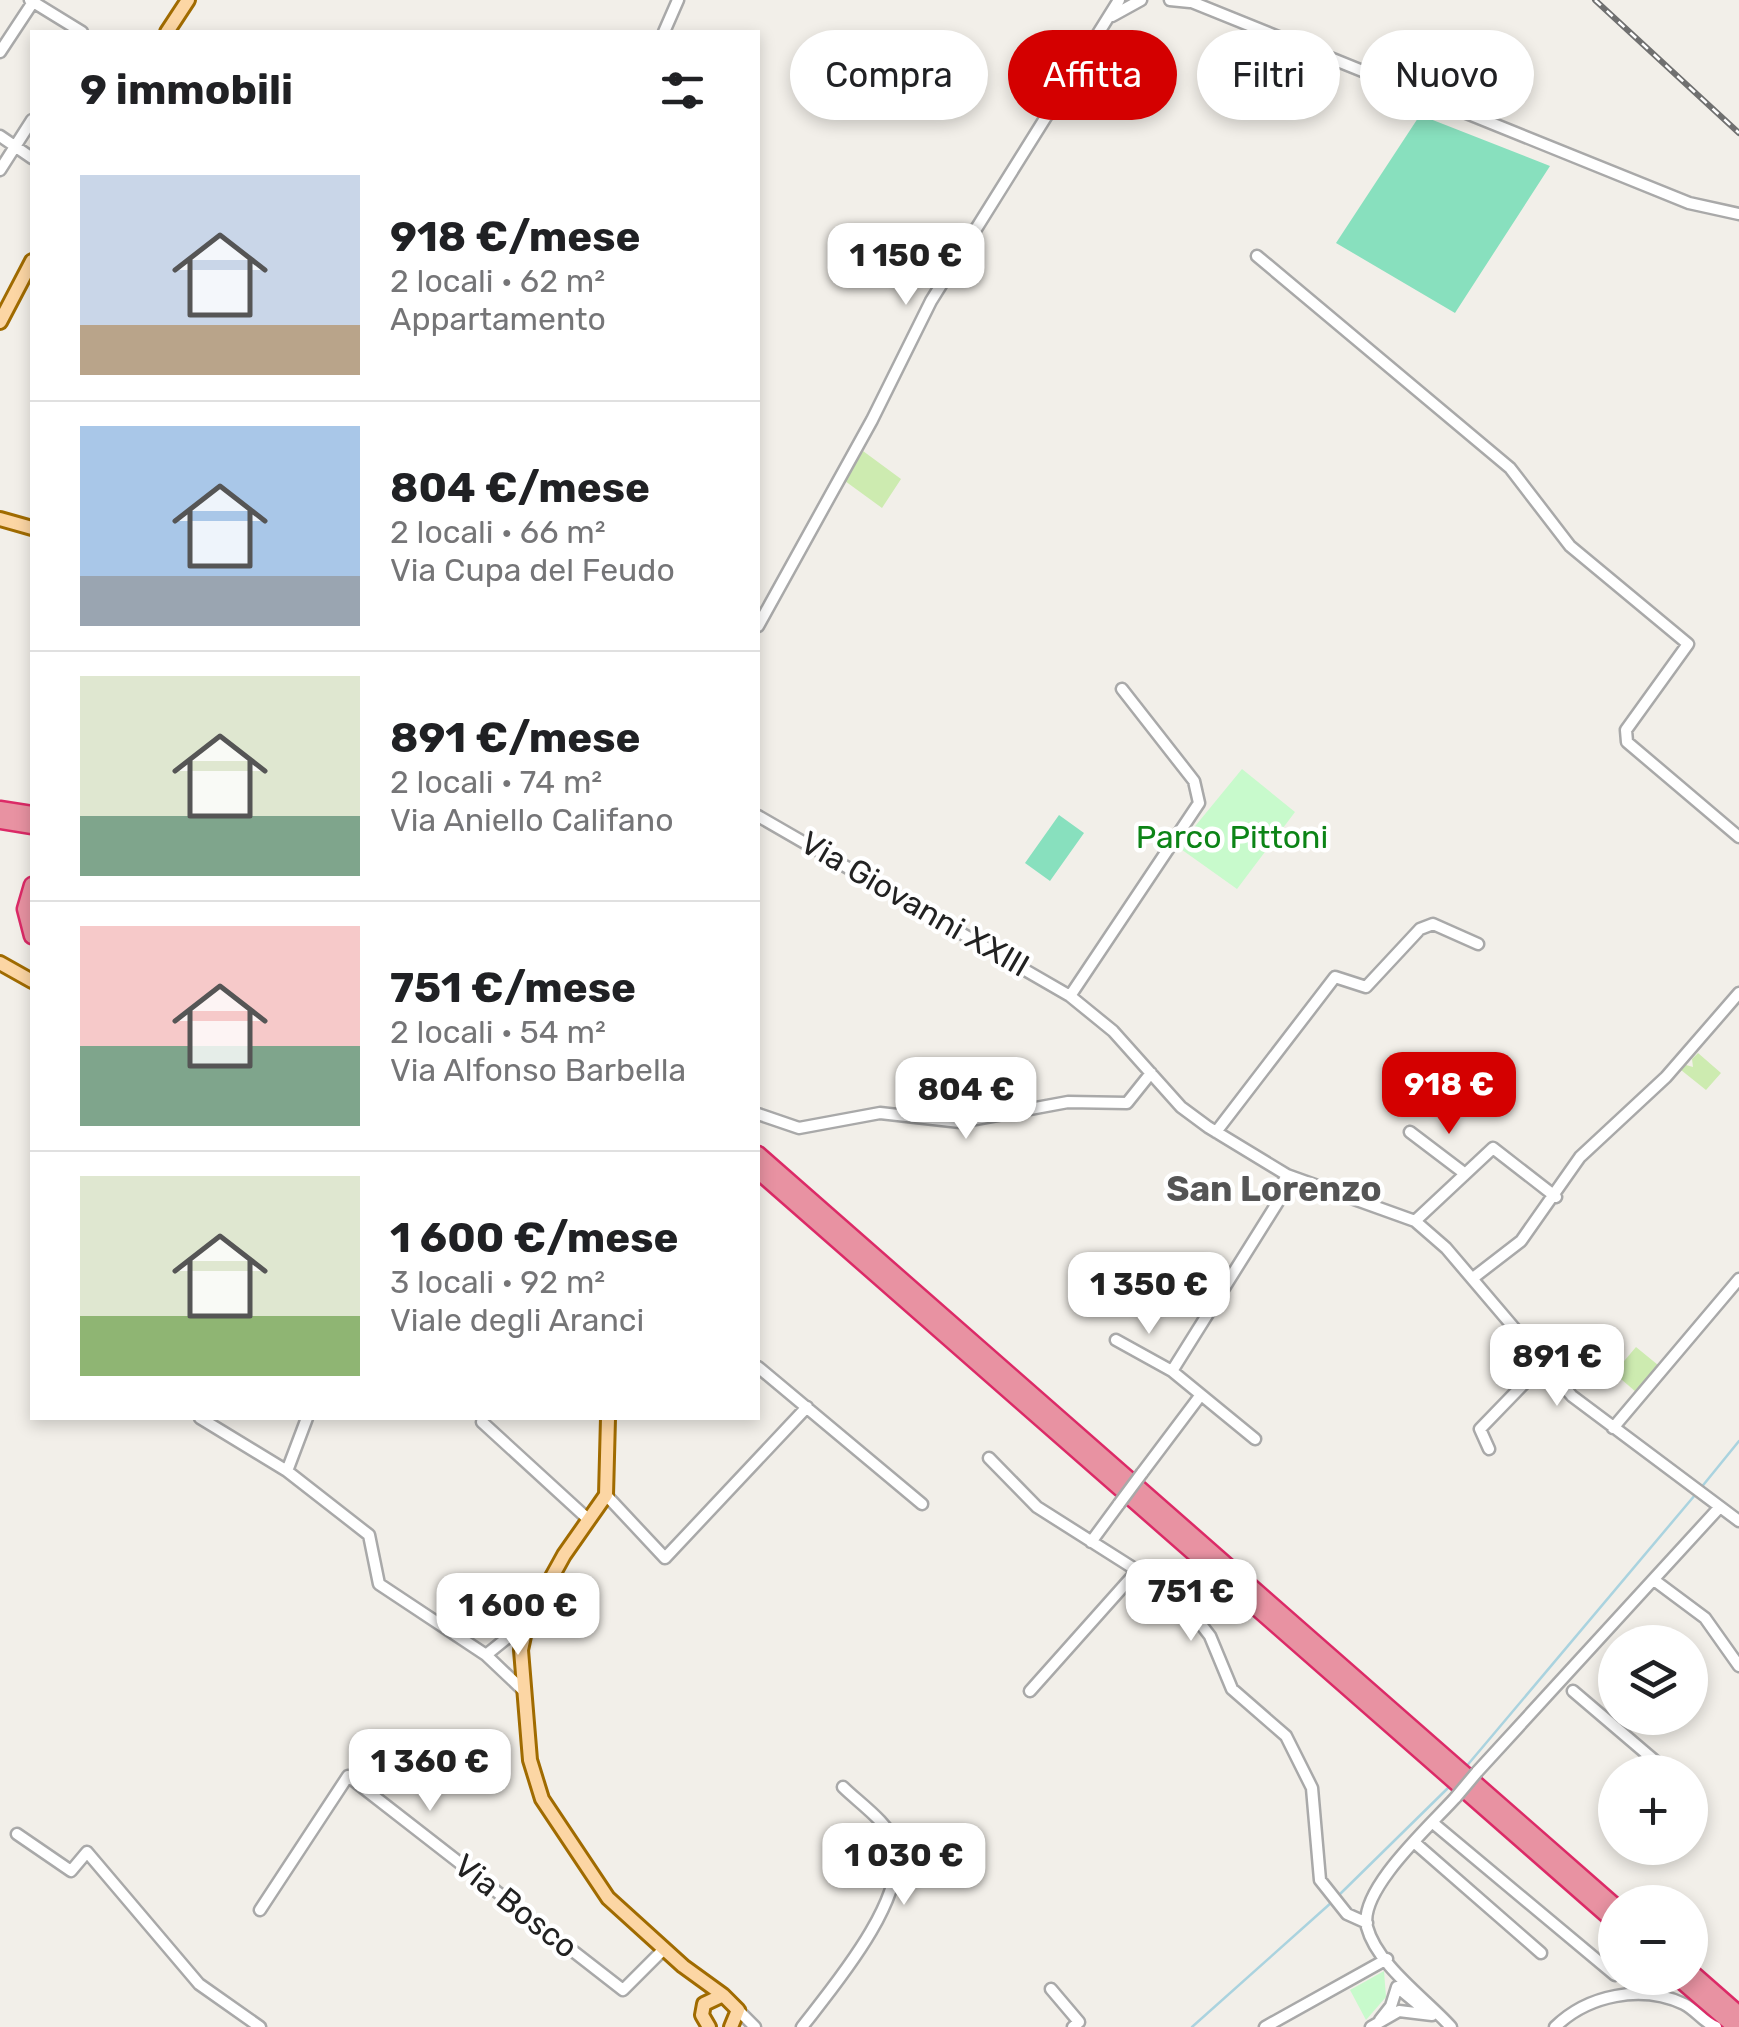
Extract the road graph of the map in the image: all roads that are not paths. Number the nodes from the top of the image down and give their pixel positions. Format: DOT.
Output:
graph roads {
  1 [pos="678,0"];
  2 [pos="1119,0"];
  3 [pos="1141,0"];
  4 [pos="1170,0"];
  5 [pos="32,1"];
  6 [pos="1189,1"];
  7 [pos="181,2"];
  8 [pos="50,5"];
  9 [pos="1107,19"];
  10 [pos="80,30"];
  11 [pos="168,30"];
  12 [pos="665,30"];
  13 [pos="0,52"];
  14 [pos="30,123"];
  15 [pos="0,136"];
  16 [pos="15,146"];
  17 [pos="30,157"];
  18 [pos="0,170"];
  19 [pos="1739,214"];
  20 [pos="1257,256"];
  21 [pos="30,265"];
  22 [pos="0,322"];
  23 [pos="0,520"];
  24 [pos="30,528"];
  25 [pos="760,622"];
  26 [pos="1122,689"];
  27 [pos="0,809"];
  28 [pos="30,814"];
  29 [pos="760,817"];
  30 [pos="0,821"];
  31 [pos="30,826"];
  32 [pos="1739,837"];
  33 [pos="30,892"];
  34 [pos="30,928"];
  35 [pos="1478,944"];
  36 [pos="0,963"];
  37 [pos="30,979"];
  38 [pos="1739,993"];
  39 [pos="1070,996"];
  40 [pos="1150,1073"];
  41 [pos="760,1115"];
  42 [pos="1216,1132"];
  43 [pos="1410,1132"];
  44 [pos="760,1156"];
  45 [pos="760,1173"];
  46 [pos="1464,1173"];
  47 [pos="1287,1175"];
  48 [pos="1556,1197"];
  49 [pos="1415,1221"];
  50 [pos="1473,1278"];
  51 [pos="1739,1279"];
  52 [pos="1116,1340"];
  53 [pos="1542,1365"];
  54 [pos="760,1369"];
  55 [pos="1172,1371"];
  56 [pos="1200,1396"];
  57 [pos="806,1408"];
  58 [pos="203,1420"];
  59 [pos="306,1420"];
  60 [pos="608,1420"];
  61 [pos="482,1422"];
  62 [pos="1613,1428"];
  63 [pos="1254,1439"];
  64 [pos="1489,1449"];
  65 [pos="990,1458"];
  66 [pos="287,1471"];
  67 [pos="606,1495"];
  68 [pos="1704,1499"];
  69 [pos="922,1504"];
  70 [pos="590,1520"];
  71 [pos="1739,1522"];
  72 [pos="1091,1542"];
  73 [pos="1137,1571"];
  74 [pos="1654,1580"];
  75 [pos="527,1622"];
  76 [pos="486,1656"];
  77 [pos="1739,1666"];
  78 [pos="1030,1691"];
  79 [pos="1573,1691"];
  80 [pos="526,1693"];
  81 [pos="1648,1755"];
  82 [pos="843,1787"];
  83 [pos="1433,1823"];
  84 [pos="17,1834"];
  85 [pos="1415,1843"];
  86 [pos="1598,1891"];
  87 [pos="1598,1907"];
  88 [pos="260,1910"];
  89 [pos="1367,1922"];
  90 [pos="664,1949"];
  91 [pos="1540,1954"];
  92 [pos="1598,1960"];
  93 [pos="1390,1962"];
  94 [pos="683,1966"];
  95 [pos="1708,1987"];
  96 [pos="1052,1990"];
  97 [pos="1401,1990"];
  98 [pos="723,1995"];
  99 [pos="1619,1995"];
  100 [pos="1640,1995"];
  101 [pos="1694,1995"];
  102 [pos="738,2010"];
  103 [pos="1433,2011"];
  104 [pos="1399,2012"];
  105 [pos="1739,2014"];
  106 [pos="704,2019"];
  107 [pos="1373,2026"];
  108 [pos="1722,2026"];
  109 [pos="260,2027"];
  110 [pos="732,2027"];
  111 [pos="755,2027"];
  112 [pos="802,2027"];
  113 [pos="1073,2027"];
  114 [pos="1265,2027"];
  115 [pos="1450,2027"];
  116 [pos="1555,2027"];
  1 -- 12 [label="street"];
  2 -- 9 [label="street"];
  3 -- 9 [label="street"];
  4 -- 6 [label="street"];
  5 -- 8 [label="street"];
  5 -- 13 [label="street"];
  6 -- 19 [label="street"];
  7 -- 11 [label="main road"];
  8 -- 10 [label="street"];
  9 -- 25 [label="street"];
  14 -- 16 [label="street"];
  15 -- 16 [label="street"];
  16 -- 17 [label="street"];
  16 -- 18 [label="street"];
  20 -- 32 [label="street"];
  21 -- 22 [label="main road"];
  23 -- 24 [label="main road"];
  26 -- 39 [label="street"];
  27 -- 28 [label="highway"];
  29 -- 39 [label="street, Via Giovanni XXIII"];
  30 -- 31 [label="highway"];
  33 -- 34 [label="highway"];
  35 -- 42 [label="street"];
  36 -- 37 [label="main road"];
  38 -- 48 [label="street"];
  39 -- 40 [label="street, Via Giovanni XXIII"];
  40 -- 41 [label="street"];
  40 -- 42 [label="street, Via Giovanni XXIII"];
  42 -- 47 [label="street, Via Giovanni XXIII"];
  43 -- 46 [label="street"];
  44 -- 86 [label="highway"];
  45 -- 87 [label="highway"];
  46 -- 48 [label="street"];
  46 -- 49 [label="street"];
  47 -- 49 [label="street, Via Giovanni XXIII"];
  47 -- 55 [label="street"];
  48 -- 50 [label="street"];
  49 -- 50 [label="street"];
  50 -- 53 [label="street"];
  51 -- 62 [label="street"];
  52 -- 55 [label="street"];
  53 -- 62 [label="street"];
  53 -- 64 [label="street"];
  54 -- 57 [label="street"];
  55 -- 56 [label="street"];
  56 -- 63 [label="street"];
  56 -- 72 [label="street, bridge"];
  57 -- 67 [label="street"];
  57 -- 69 [label="street"];
  58 -- 66 [label="street"];
  59 -- 66 [label="street"];
  60 -- 67 [label="main road"];
  61 -- 70 [label="street"];
  62 -- 68 [label="street"];
  65 -- 72 [label="street"];
  66 -- 76 [label="street"];
  67 -- 70 [label="main road"];
  68 -- 71 [label="street"];
  68 -- 74 [label="street"];
  70 -- 75 [label="main road"];
  72 -- 73 [label="street"];
  73 -- 78 [label="street"];
  73 -- 89 [label="street"];
  74 -- 77 [label="street"];
  74 -- 83 [label="street, bridge"];
  75 -- 76 [label="street"];
  75 -- 80 [label="main road"];
  76 -- 80 [label="street"];
  79 -- 81 [label="street"];
  80 -- 90 [label="main road"];
  82 -- 112 [label="street"];
  83 -- 85 [label="street"];
  83 -- 92 [label="street"];
  84 -- 109 [label="street"];
  85 -- 89 [label="street"];
  85 -- 91 [label="street"];
  88 -- 90 [label="street, Via Bosco"];
  89 -- 93 [label="street"];
  90 -- 94 [label="main road"];
  93 -- 97 [label="street"];
  93 -- 114 [label="street"];
  94 -- 98 [label="main road"];
  94 -- 106 [label="main road"];
  95 -- 105 [label="highway"];
  96 -- 113 [label="street"];
  97 -- 103 [label="street"];
  97 -- 103 [label="street"];
  97 -- 104 [label="street"];
  97 -- 107 [label="street"];
  98 -- 102 [label="main road"];
  98 -- 106 [label="main road"];
  99 -- 116 [label="street"];
  100 -- 108 [label="street"];
  101 -- 108 [label="highway"];
  102 -- 110 [label="main road"];
  102 -- 111 [label="street"];
  103 -- 104 [label="street"];
  103 -- 115 [label="street"];
  104 -- 107 [label="street"];
}
